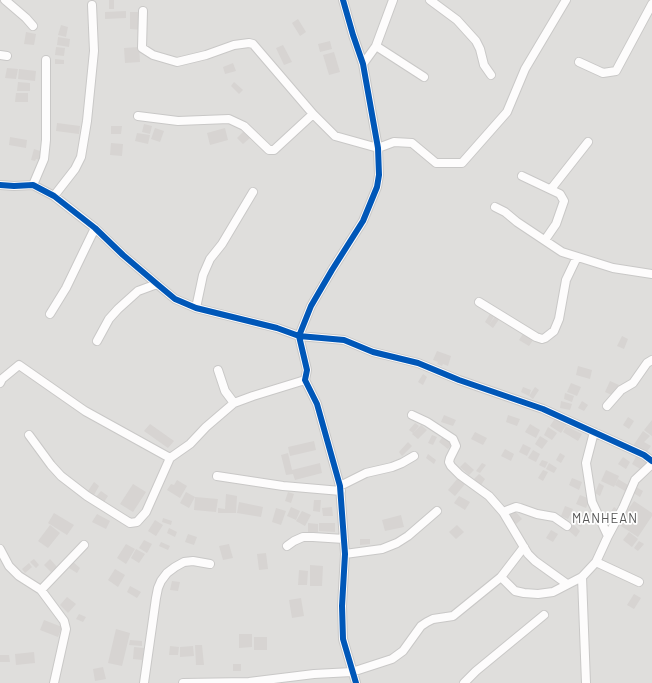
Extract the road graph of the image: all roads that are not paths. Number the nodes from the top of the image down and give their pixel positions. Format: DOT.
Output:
graph roads {
  1 [pos="5,0"];
  2 [pos="343,0"];
  3 [pos="393,0"];
  4 [pos="430,0"];
  5 [pos="566,0"];
  6 [pos="652,4"];
  7 [pos="92,5"];
  8 [pos="143,11"];
  9 [pos="33,26"];
  10 [pos="376,46"];
  11 [pos="46,60"];
  12 [pos="579,62"];
  13 [pos="363,64"];
  14 [pos="491,75"];
  15 [pos="424,77"];
  16 [pos="313,114"];
  17 [pos="138,116"];
  18 [pos="588,142"];
  19 [pos="378,148"];
  20 [pos="522,176"];
  21 [pos="0,185"];
  22 [pos="32,185"];
  23 [pos="551,189"];
  24 [pos="253,192"];
  25 [pos="54,196"];
  26 [pos="496,207"];
  27 [pos="95,228"];
  28 [pos="545,240"];
  29 [pos="577,257"];
  30 [pos="652,274"];
  31 [pos="157,284"];
  32 [pos="480,302"];
  33 [pos="196,308"];
  34 [pos="50,314"];
  35 [pos="299,336"];
  36 [pos="98,342"];
  37 [pos="652,360"];
  38 [pos="218,370"];
  39 [pos="306,380"];
  40 [pos="0,383"];
  41 [pos="234,403"];
  42 [pos="607,406"];
  43 [pos="412,415"];
  44 [pos="594,432"];
  45 [pos="29,435"];
  46 [pos="414,456"];
  47 [pos="170,458"];
  48 [pos="652,461"];
  49 [pos="652,464"];
  50 [pos="217,476"];
  51 [pos="341,488"];
  52 [pos="437,511"];
  53 [pos="503,512"];
  54 [pos="567,526"];
  55 [pos="608,536"];
  56 [pos="344,539"];
  57 [pos="84,545"];
  58 [pos="287,546"];
  59 [pos="524,547"];
  60 [pos="0,549"];
  61 [pos="345,554"];
  62 [pos="596,562"];
  63 [pos="210,564"];
  64 [pos="501,577"];
  65 [pos="582,577"];
  66 [pos="639,582"];
  67 [pos="567,584"];
  68 [pos="41,590"];
  69 [pos="544,615"];
  70 [pos="352,672"];
  71 [pos="250,682"];
  72 [pos="54,683"];
  73 [pos="144,683"];
  74 [pos="183,683"];
  75 [pos="356,683"];
  76 [pos="464,683"];
  77 [pos="586,683"];
  1 -- 9 [label="street"];
  2 -- 13 [label="street"];
  3 -- 10 [label="street"];
  4 -- 14 [label="street"];
  5 -- 19 [label="street"];
  6 -- 12 [label="street"];
  7 -- 25 [label="street"];
  8 -- 16 [label="street"];
  10 -- 13 [label="street"];
  10 -- 15 [label="street"];
  11 -- 22 [label="street"];
  13 -- 19 [label="street"];
  16 -- 17 [label="street"];
  16 -- 19 [label="street"];
  18 -- 23 [label="street"];
  19 -- 35 [label="street"];
  20 -- 23 [label="street"];
  21 -- 22 [label="street"];
  22 -- 25 [label="street"];
  23 -- 28 [label="street"];
  24 -- 33 [label="street"];
  25 -- 27 [label="street"];
  26 -- 28 [label="street"];
  27 -- 31 [label="street"];
  27 -- 34 [label="street"];
  28 -- 29 [label="street"];
  29 -- 30 [label="street"];
  29 -- 32 [label="street"];
  31 -- 33 [label="street"];
  31 -- 36 [label="street"];
  33 -- 35 [label="street"];
  35 -- 39 [label="street"];
  35 -- 44 [label="street"];
  37 -- 42 [label="street"];
  38 -- 41 [label="street"];
  39 -- 41 [label="street"];
  39 -- 51 [label="street"];
  40 -- 47 [label="street"];
  41 -- 47 [label="street"];
  43 -- 53 [label="street"];
  44 -- 48 [label="street"];
  44 -- 55 [label="street"];
  45 -- 47 [label="street"];
  46 -- 51 [label="street"];
  49 -- 55 [label="street"];
  50 -- 51 [label="street"];
  51 -- 56 [label="street"];
  52 -- 61 [label="street"];
  53 -- 54 [label="street"];
  53 -- 59 [label="street"];
  55 -- 62 [label="street"];
  56 -- 58 [label="street"];
  56 -- 61 [label="street"];
  57 -- 68 [label="street"];
  59 -- 64 [label="street"];
  59 -- 67 [label="street"];
  60 -- 68 [label="street"];
  61 -- 70 [label="street"];
  62 -- 65 [label="street"];
  62 -- 66 [label="street"];
  63 -- 73 [label="street"];
  64 -- 67 [label="street"];
  64 -- 70 [label="street"];
  65 -- 67 [label="street"];
  65 -- 77 [label="street"];
  68 -- 72 [label="street"];
  69 -- 76 [label="street"];
  70 -- 71 [label="street"];
  70 -- 75 [label="street"];
  71 -- 74 [label="street"];
}
